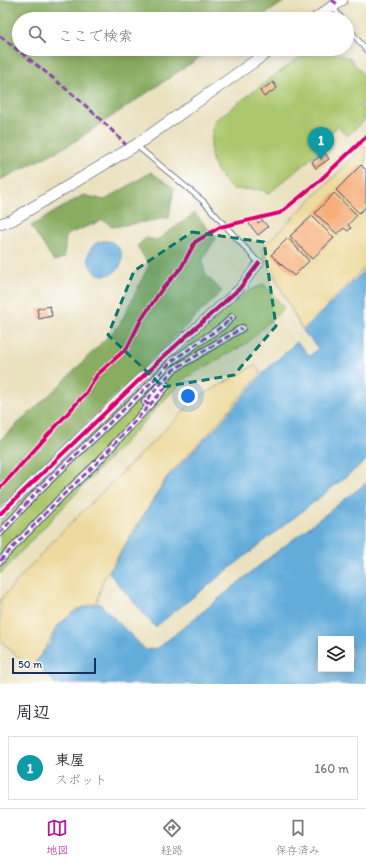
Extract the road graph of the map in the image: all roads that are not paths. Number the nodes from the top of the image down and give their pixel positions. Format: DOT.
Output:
graph roads {
  1 [pos="342,0"];
  2 [pos="333,7"];
  3 [pos="326,12"];
  4 [pos="337,12"];
  5 [pos="354,35"];
  6 [pos="366,50"];
  7 [pos="262,56"];
  8 [pos="136,145"];
  9 [pos="0,224"];
  10 [pos="259,263"];
  11 [pos="232,317"];
  12 [pos="242,328"];
  13 [pos="167,386"];
  14 [pos="149,405"];
  15 [pos="0,514"];
  16 [pos="0,533"];
  17 [pos="0,561"];
  1 -- 2 [label="street"];
  2 -- 3 [label="street"];
  2 -- 4 [label="lane"];
  5 -- 6 [label="lane"];
  7 -- 8 [label="street"];
  8 -- 9 [label="street"];
  8 -- 10 [label="lane"];
  10 -- 15 [label="street"];
  11 -- 16 [label="street"];
  12 -- 14 [label="street"];
  13 -- 14 [label="street"];
  14 -- 17 [label="street"];
}
